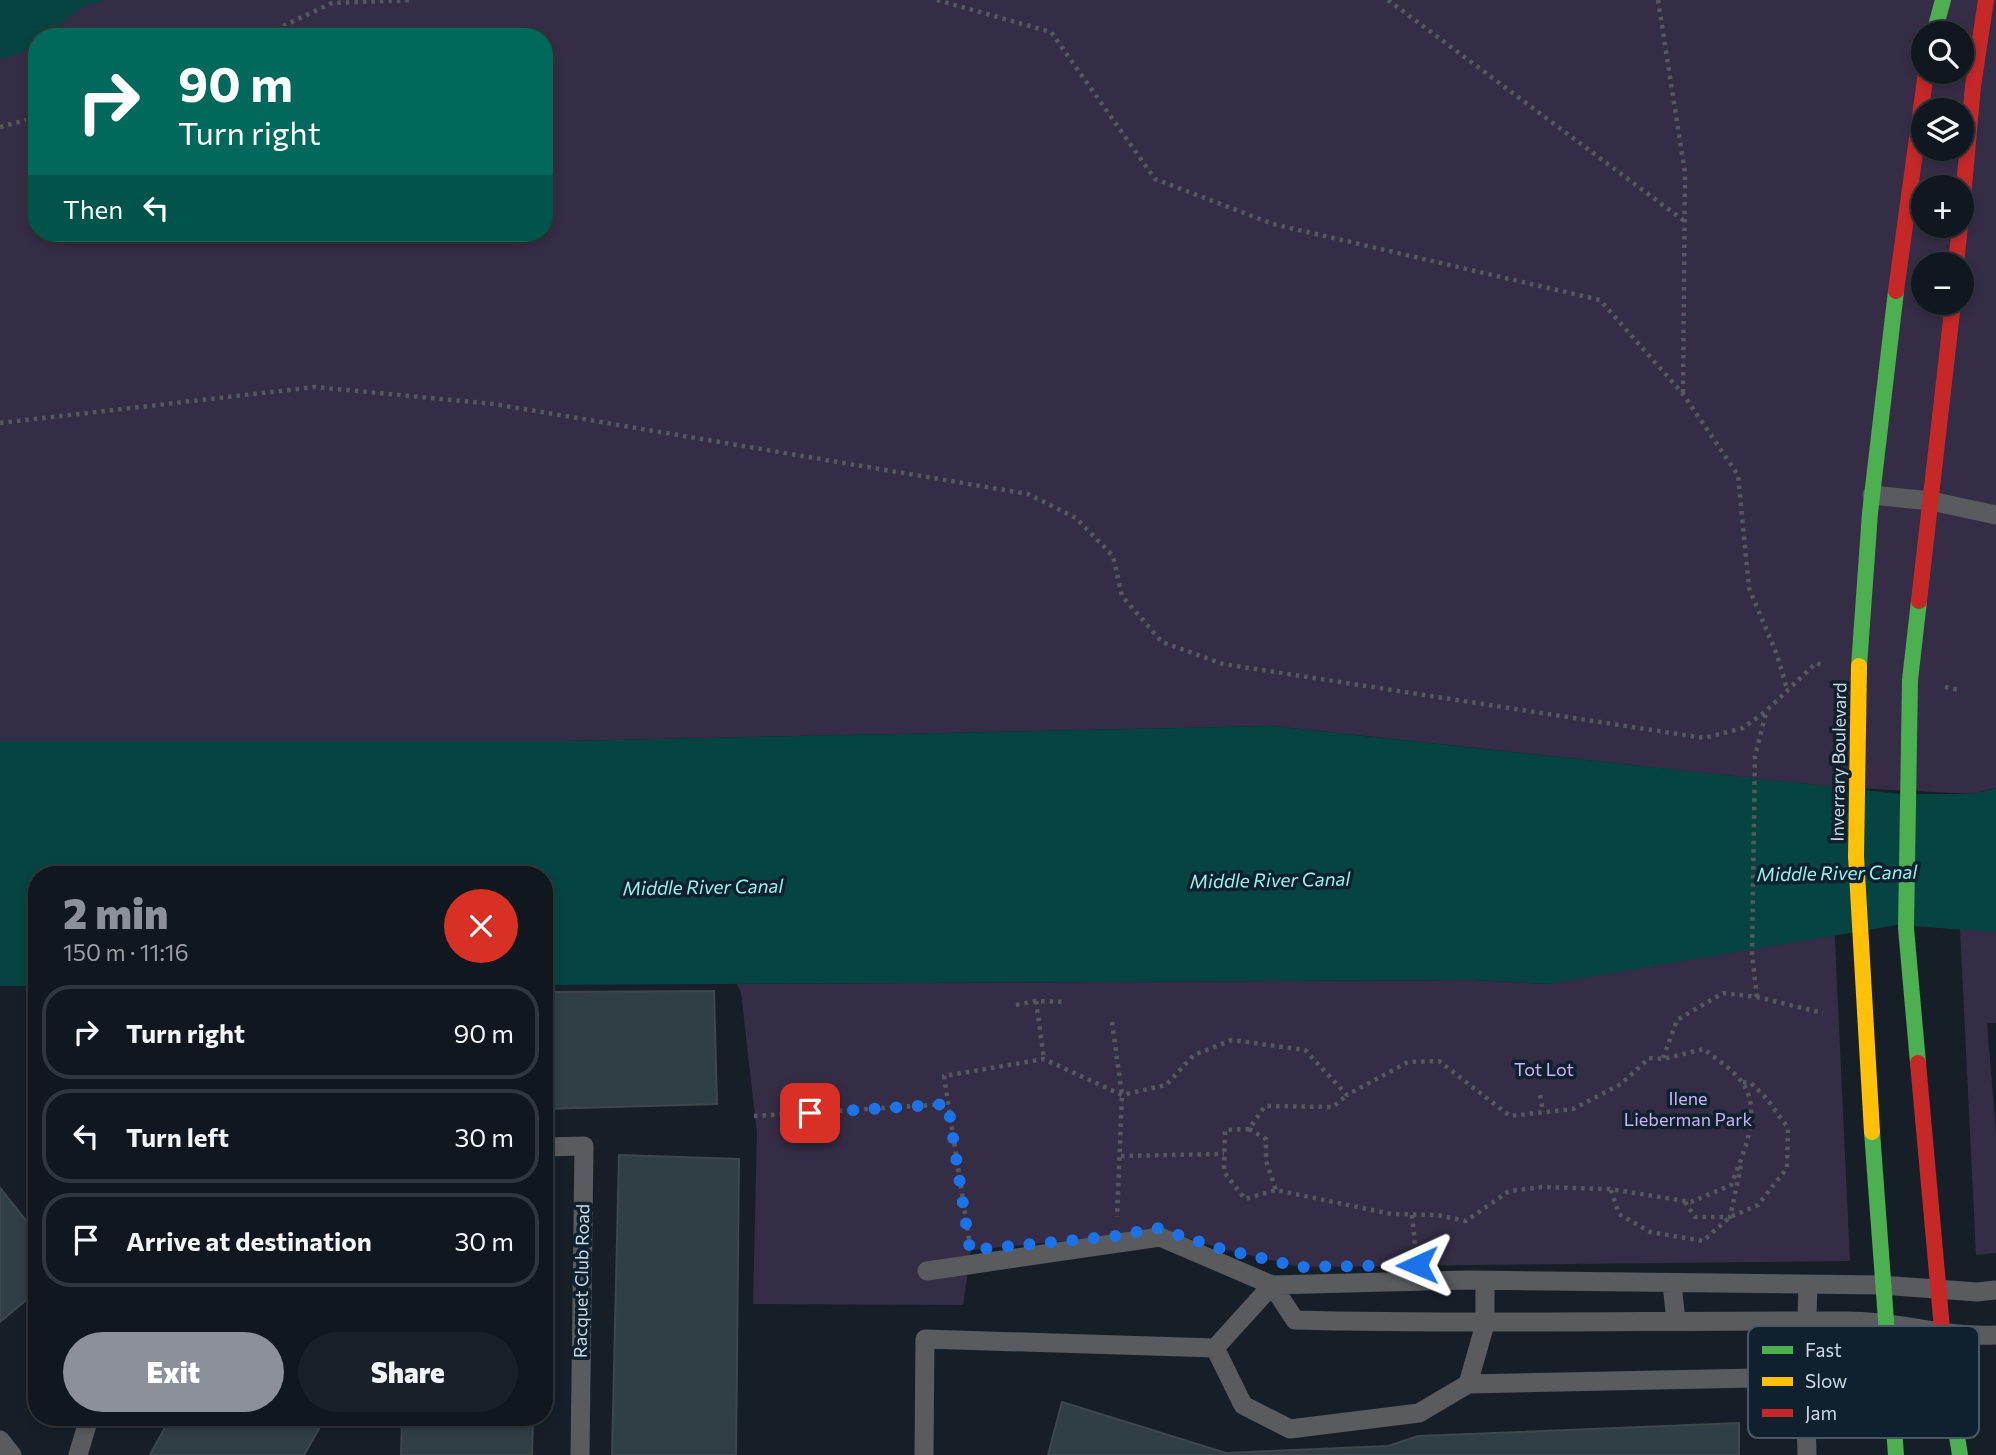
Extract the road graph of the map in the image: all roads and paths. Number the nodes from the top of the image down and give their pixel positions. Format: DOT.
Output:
graph roads {
  1 [pos="414,0"];
  2 [pos="937,0"];
  3 [pos="1388,0"];
  4 [pos="1658,0"];
  5 [pos="1943,0"];
  6 [pos="1986,0"];
  7 [pos="1937,21"];
  8 [pos="279,28"];
  9 [pos="1924,84"];
  10 [pos="28,119"];
  11 [pos="0,127"];
  12 [pos="1965,175"];
  13 [pos="1683,220"];
  14 [pos="1952,315"];
  15 [pos="1682,394"];
  16 [pos="0,423"];
  17 [pos="1872,495"];
  18 [pos="1931,501"];
  19 [pos="1996,515"];
  20 [pos="1766,711"];
  21 [pos="1757,998"];
  22 [pos="1036,1001"];
  23 [pos="1065,1002"];
  24 [pos="1016,1005"];
  25 [pos="1823,1013"];
  26 [pos="1112,1022"];
  27 [pos="1044,1059"];
  28 [pos="1663,1059"];
  29 [pos="1742,1082"];
  30 [pos="1122,1095"];
  31 [pos="1347,1095"];
  32 [pos="1540,1095"];
  33 [pos="948,1104"];
  34 [pos="1543,1112"];
  35 [pos="754,1116"];
  36 [pos="1249,1129"];
  37 [pos="553,1147"];
  38 [pos="1745,1148"];
  39 [pos="1224,1154"];
  40 [pos="1121,1156"];
  41 [pos="1610,1189"];
  42 [pos="1276,1190"];
  43 [pos="1685,1202"];
  44 [pos="1412,1215"];
  45 [pos="1730,1217"];
  46 [pos="1117,1223"];
  47 [pos="970,1250"];
  48 [pos="1417,1265"];
  49 [pos="927,1271"];
  50 [pos="1485,1281"];
  51 [pos="1672,1284"];
  52 [pos="1808,1285"];
  53 [pos="1881,1285"];
  54 [pos="1272,1286"];
  55 [pos="1938,1290"];
  56 [pos="1996,1290"];
  57 [pos="1676,1321"];
  58 [pos="1807,1321"];
  59 [pos="1485,1324"];
  60 [pos="1884,1325"];
  61 [pos="1807,1326"];
  62 [pos="1891,1326"];
  63 [pos="1941,1326"];
  64 [pos="1214,1348"];
  65 [pos="1748,1378"];
  66 [pos="1468,1384"];
  67 [pos="87,1426"];
  68 [pos="0,1440"];
  69 [pos="12,1455"];
  70 [pos="78,1455"];
  71 [pos="580,1455"];
  72 [pos="924,1455"];
  1 -- 8 [label="path"];
  2 -- 15 [label="path"];
  3 -- 13 [label="path"];
  4 -- 13 [label="path"];
  5 -- 7 [label="street"];
  6 -- 12 [label="street"];
  9 -- 17 [label="street, Inverrary Boulevard"];
  10 -- 11 [label="path"];
  13 -- 15 [label="path"];
  14 -- 18 [label="street"];
  15 -- 20 [label="path"];
  16 -- 20 [label="path"];
  17 -- 18 [label="lane"];
  17 -- 53 [label="street, Inverrary Boulevard"];
  18 -- 19 [label="lane"];
  18 -- 55 [label="street"];
  20 -- 21 [label="path"];
  21 -- 25 [label="path"];
  21 -- 28 [label="path"];
  22 -- 23 [label="path"];
  22 -- 24 [label="path"];
  22 -- 27 [label="path"];
  26 -- 30 [label="path"];
  27 -- 30 [label="path"];
  27 -- 33 [label="path"];
  28 -- 29 [label="path"];
  28 -- 34 [label="path"];
  29 -- 38 [label="path"];
  29 -- 45 [label="path"];
  30 -- 31 [label="path"];
  30 -- 40 [label="path"];
  31 -- 34 [label="path"];
  31 -- 36 [label="path"];
  32 -- 34 [label="path"];
  33 -- 35 [label="path"];
  33 -- 47 [label="path"];
  36 -- 39 [label="path"];
  36 -- 42 [label="path"];
  37 -- 71 [label="lane, Racquet Club Road"];
  38 -- 43 [label="path"];
  38 -- 45 [label="path"];
  39 -- 40 [label="path"];
  39 -- 42 [label="path"];
  40 -- 46 [label="path"];
  41 -- 43 [label="path"];
  41 -- 44 [label="path"];
  41 -- 45 [label="path"];
  42 -- 44 [label="path"];
  43 -- 45 [label="path"];
  44 -- 48 [label="path"];
  49 -- 54 [label="lane"];
  50 -- 51 [label="lane"];
  50 -- 54 [label="lane"];
  50 -- 59 [label="lane"];
  51 -- 52 [label="lane"];
  51 -- 57 [label="lane"];
  52 -- 53 [label="lane"];
  52 -- 58 [label="lane"];
  53 -- 55 [label="lane"];
  53 -- 60 [label="street, Inverrary Boulevard"];
  54 -- 59 [label="lane"];
  54 -- 64 [label="lane"];
  55 -- 56 [label="lane"];
  55 -- 63 [label="street"];
  57 -- 58 [label="lane"];
  57 -- 59 [label="lane"];
  58 -- 60 [label="lane"];
  58 -- 61 [label="lane"];
  59 -- 66 [label="lane"];
  60 -- 62 [label="lane"];
  64 -- 66 [label="lane"];
  64 -- 72 [label="lane"];
  65 -- 66 [label="lane"];
  67 -- 70 [label="lane"];
  68 -- 69 [label="lane"];
}
